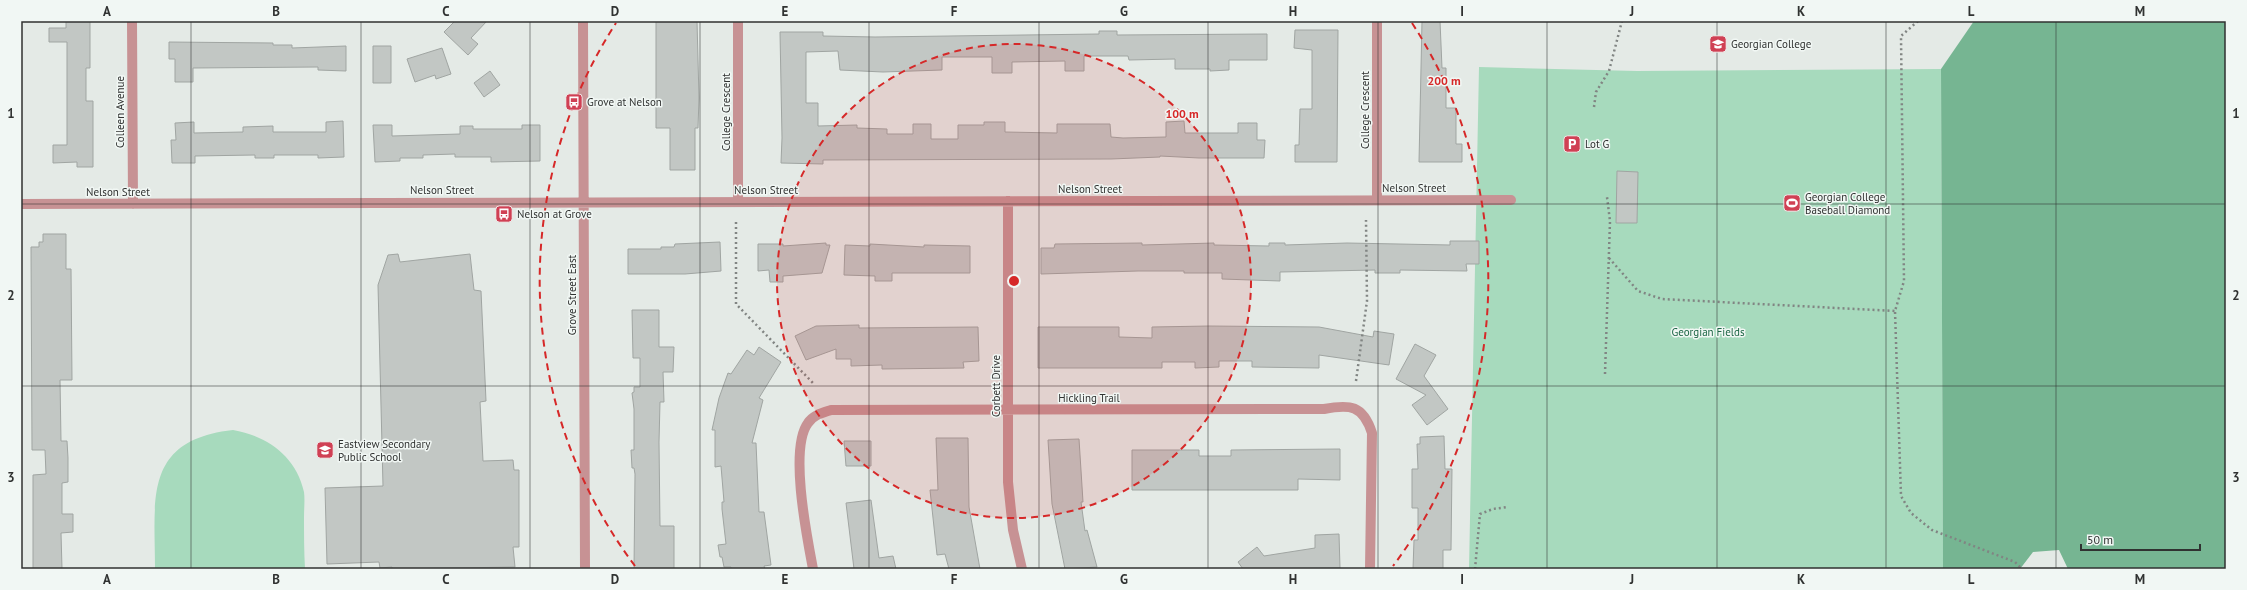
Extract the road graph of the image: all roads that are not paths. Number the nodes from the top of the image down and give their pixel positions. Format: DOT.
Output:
graph roads {
  1 [pos="132,21"];
  2 [pos="583,21"];
  3 [pos="738,21"];
  4 [pos="1377,21"];
  5 [pos="1377,200"];
  6 [pos="1511,200"];
  7 [pos="1008,201"];
  8 [pos="583,202"];
  9 [pos="738,202"];
  10 [pos="21,204"];
  11 [pos="133,204"];
  12 [pos="1008,410"];
  13 [pos="584,569"];
  14 [pos="812,569"];
  15 [pos="1022,569"];
  16 [pos="1370,569"];
  1 -- 11 [label="street, Colleen Avenue"];
  2 -- 8 [label="street, Grove Street East"];
  3 -- 9 [label="street, College Crescent"];
  4 -- 5 [label="street, College Crescent"];
  5 -- 6 [label="street, Nelson Street"];
  5 -- 7 [label="street, Nelson Street"];
  7 -- 9 [label="street, Nelson Street"];
  7 -- 12 [label="street, Corbett Drive"];
  8 -- 9 [label="street, Nelson Street"];
  8 -- 11 [label="street, Nelson Street"];
  8 -- 13 [label="street, Grove Street East"];
  10 -- 11 [label="street, Nelson Street"];
  12 -- 14 [label="street, Hickling Trail"];
  12 -- 15 [label="street, Corbett Drive"];
  12 -- 16 [label="street, Hickling Trail"];
}
